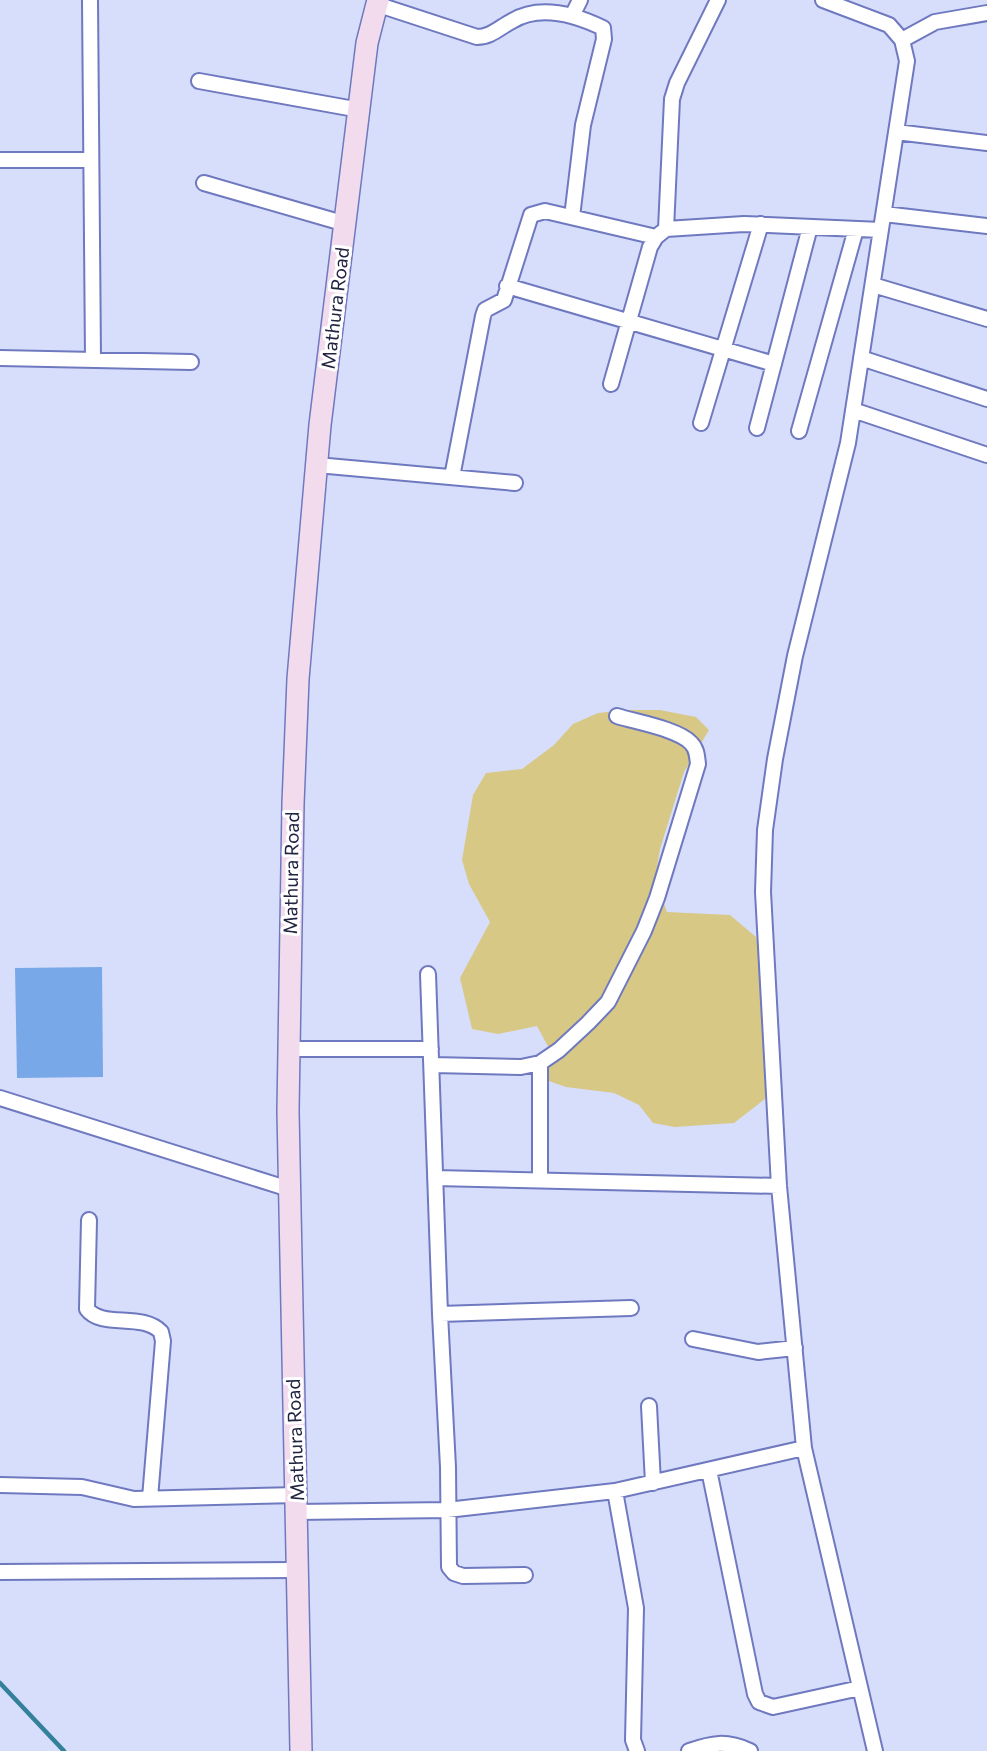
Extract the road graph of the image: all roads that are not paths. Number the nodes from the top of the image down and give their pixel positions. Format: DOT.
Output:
graph roads {
  1 [pos="90,0"];
  2 [pos="580,0"];
  3 [pos="718,0"];
  4 [pos="823,0"];
  5 [pos="377,2"];
  6 [pos="987,13"];
  7 [pos="572,16"];
  8 [pos="902,40"];
  9 [pos="199,80"];
  10 [pos="360,110"];
  11 [pos="896,132"];
  12 [pos="987,143"];
  13 [pos="0,160"];
  14 [pos="91,160"];
  15 [pos="204,183"];
  16 [pos="884,214"];
  17 [pos="572,217"];
  18 [pos="346,224"];
  19 [pos="761,224"];
  20 [pos="810,226"];
  21 [pos="987,226"];
  22 [pos="856,229"];
  23 [pos="881,230"];
  24 [pos="661,233"];
  25 [pos="873,285"];
  26 [pos="508,286"];
  27 [pos="987,319"];
  28 [pos="629,322"];
  29 [pos="724,349"];
  30 [pos="0,358"];
  31 [pos="861,358"];
  32 [pos="93,359"];
  33 [pos="191,362"];
  34 [pos="774,364"];
  35 [pos="611,384"];
  36 [pos="987,399"];
  37 [pos="853,410"];
  38 [pos="701,423"];
  39 [pos="757,428"];
  40 [pos="799,431"];
  41 [pos="987,455"];
  42 [pos="317,465"];
  43 [pos="452,477"];
  44 [pos="515,483"];
  45 [pos="617,716"];
  46 [pos="428,974"];
  47 [pos="289,1049"];
  48 [pos="431,1049"];
  49 [pos="540,1063"];
  50 [pos="433,1065"];
  51 [pos="0,1098"];
  52 [pos="435,1178"];
  53 [pos="540,1180"];
  54 [pos="779,1186"];
  55 [pos="289,1189"];
  56 [pos="89,1220"];
  57 [pos="631,1308"];
  58 [pos="440,1314"];
  59 [pos="693,1339"];
  60 [pos="795,1349"];
  61 [pos="649,1406"];
  62 [pos="804,1448"];
  63 [pos="709,1470"];
  64 [pos="653,1483"];
  65 [pos="0,1485"];
  66 [pos="615,1491"];
  67 [pos="150,1498"];
  68 [pos="298,1504"];
  69 [pos="447,1510"];
  70 [pos="297,1570"];
  71 [pos="0,1572"];
  72 [pos="525,1575"];
  73 [pos="860,1688"];
  74 [pos="302,1751"];
  75 [pos="637,1751"];
  76 [pos="688,1751"];
  77 [pos="750,1751"];
  78 [pos="875,1751"];
  1 -- 14 [label="street"];
  2 -- 7 [label="street"];
  3 -- 24 [label="street"];
  4 -- 8 [label="street"];
  5 -- 7 [label="street"];
  5 -- 10 [label="main road, Mathura Road"];
  6 -- 8 [label="street"];
  7 -- 17 [label="street"];
  8 -- 11 [label="street"];
  9 -- 10 [label="street"];
  10 -- 18 [label="main road, Mathura Road"];
  11 -- 12 [label="street"];
  11 -- 16 [label="street"];
  13 -- 14 [label="street"];
  14 -- 32 [label="street"];
  15 -- 18 [label="street"];
  16 -- 21 [label="street"];
  16 -- 23 [label="street"];
  17 -- 24 [label="street"];
  17 -- 26 [label="street"];
  18 -- 42 [label="main road, Mathura Road"];
  19 -- 20 [label="street"];
  19 -- 24 [label="street"];
  19 -- 29 [label="street"];
  20 -- 22 [label="street"];
  20 -- 34 [label="street"];
  22 -- 23 [label="street"];
  22 -- 40 [label="street"];
  23 -- 25 [label="street"];
  24 -- 28 [label="street"];
  25 -- 27 [label="street"];
  25 -- 31 [label="street"];
  26 -- 28 [label="street"];
  26 -- 43 [label="street"];
  28 -- 29 [label="street"];
  28 -- 35 [label="street"];
  29 -- 34 [label="street"];
  29 -- 38 [label="street"];
  30 -- 32 [label="street"];
  31 -- 36 [label="street"];
  31 -- 37 [label="street"];
  32 -- 33 [label="street"];
  34 -- 39 [label="street"];
  37 -- 41 [label="street"];
  37 -- 54 [label="street"];
  42 -- 43 [label="street"];
  42 -- 47 [label="main road, Mathura Road"];
  43 -- 44 [label="street"];
  45 -- 49 [label="street"];
  46 -- 48 [label="street"];
  47 -- 48 [label="street"];
  47 -- 55 [label="main road, Mathura Road"];
  48 -- 50 [label="street"];
  49 -- 50 [label="street"];
  49 -- 53 [label="street"];
  50 -- 52 [label="street"];
  51 -- 55 [label="street"];
  52 -- 53 [label="street"];
  52 -- 58 [label="street"];
  53 -- 54 [label="street"];
  54 -- 60 [label="street"];
  55 -- 68 [label="main road, Mathura Road"];
  56 -- 67 [label="street"];
  57 -- 58 [label="street"];
  58 -- 69 [label="street"];
  59 -- 60 [label="street"];
  60 -- 62 [label="street"];
  61 -- 64 [label="street"];
  62 -- 63 [label="street"];
  62 -- 73 [label="street"];
  63 -- 64 [label="street"];
  63 -- 73 [label="street"];
  64 -- 66 [label="street"];
  65 -- 67 [label="street"];
  66 -- 69 [label="street"];
  66 -- 75 [label="street"];
  67 -- 68 [label="street"];
  68 -- 69 [label="street"];
  68 -- 70 [label="main road, Mathura Road"];
  69 -- 72 [label="street"];
  70 -- 71 [label="street"];
  70 -- 74 [label="main road, Mathura Road"];
  73 -- 78 [label="street"];
  76 -- 77 [label="street"];
}
